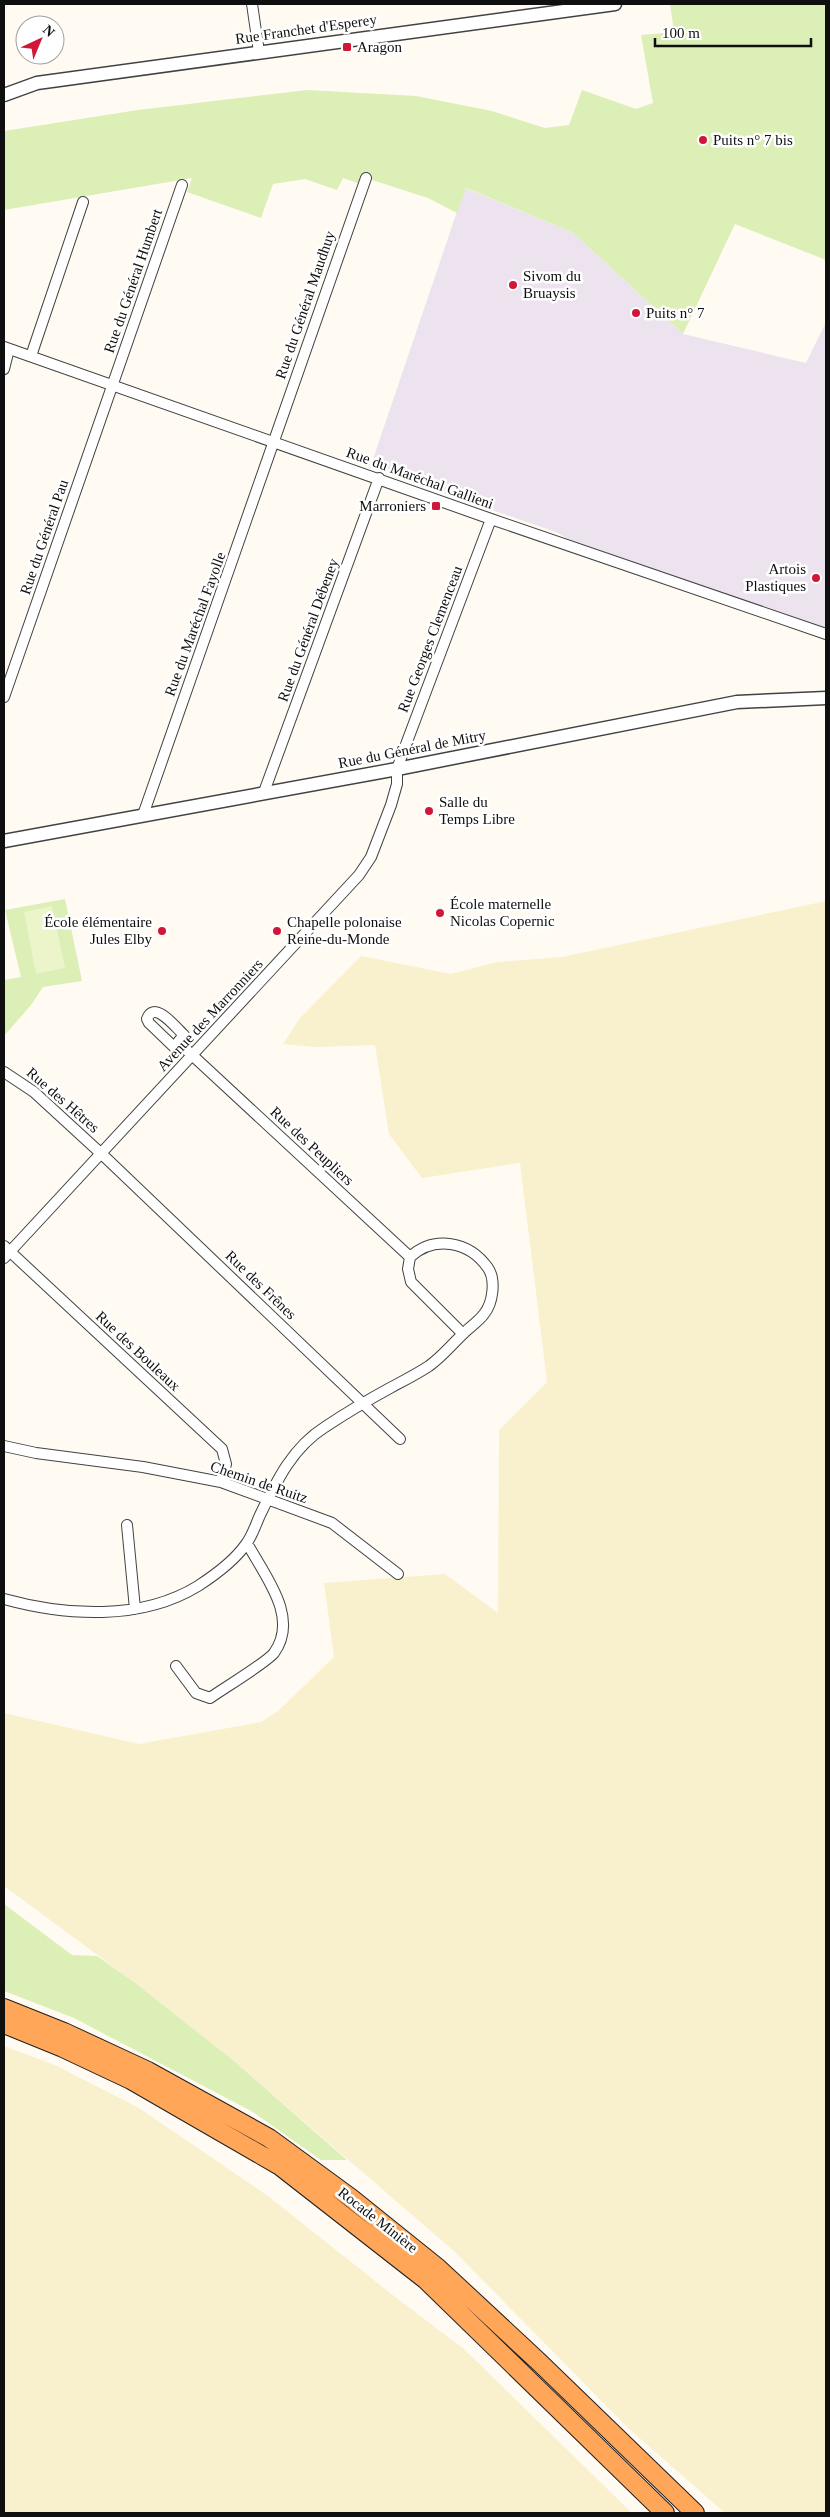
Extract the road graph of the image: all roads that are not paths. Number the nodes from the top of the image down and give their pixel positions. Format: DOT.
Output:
graph roads {
  1 [pos="252,4"];
  2 [pos="615,4"];
  3 [pos="259,52"];
  4 [pos="4,95"];
  5 [pos="366,178"];
  6 [pos="182,186"];
  7 [pos="83,202"];
  8 [pos="6,348"];
  9 [pos="31,356"];
  10 [pos="4,369"];
  11 [pos="113,387"];
  12 [pos="275,442"];
  13 [pos="379,478"];
  14 [pos="491,519"];
  15 [pos="826,634"];
  16 [pos="4,697"];
  17 [pos="826,698"];
  18 [pos="397,769"];
  19 [pos="264,792"];
  20 [pos="143,815"];
  21 [pos="4,841"];
  22 [pos="178,1042"];
  23 [pos="194,1055"];
  24 [pos="4,1072"];
  25 [pos="100,1153"];
  26 [pos="6,1252"];
  27 [pos="410,1257"];
  28 [pos="463,1334"];
  29 [pos="363,1403"];
  30 [pos="400,1439"];
  31 [pos="4,1446"];
  32 [pos="221,1482"];
  33 [pos="267,1499"];
  34 [pos="127,1525"];
  35 [pos="247,1544"];
  36 [pos="398,1574"];
  37 [pos="4,1599"];
  38 [pos="135,1609"];
  39 [pos="176,1666"];
  40 [pos="4,2008"];
  41 [pos="4,2024"];
  42 [pos="665,2513"];
  43 [pos="695,2513"];
  1 -- 3 [label="street"];
  2 -- 3 [label="street, Rue Franchet d'Esperey"];
  3 -- 4 [label="street, Rue Franchet d'Esperey"];
  5 -- 12 [label="street, Rue du Général Maudhuy"];
  6 -- 11 [label="street, Rue du Général Humbert"];
  7 -- 9 [label="street"];
  8 -- 9 [label="street, Rue du Maréchal Gallieni"];
  8 -- 10 [label="street"];
  9 -- 11 [label="street, Rue du Maréchal Gallieni"];
  11 -- 12 [label="street, Rue du Maréchal Gallieni"];
  11 -- 16 [label="street, Rue du Général Pau"];
  12 -- 13 [label="street, Rue du Maréchal Gallieni"];
  12 -- 20 [label="street, Rue du Maréchal Fayolle"];
  13 -- 14 [label="street, Rue du Maréchal Gallieni"];
  13 -- 19 [label="street, Rue du Général Débeney"];
  14 -- 15 [label="street, Rue du Maréchal Gallieni"];
  14 -- 18 [label="street, Rue Georges Clemenceau"];
  17 -- 18 [label="street, Rue du Général de Mitry"];
  18 -- 19 [label="street, Rue du Général de Mitry"];
  18 -- 23 [label="street, Avenue des Marronniers"];
  19 -- 20 [label="street, Rue du Général de Mitry"];
  20 -- 21 [label="street, Rue du Général de Mitry"];
  22 -- 23 [label="street, Rue des Peupliers"];
  23 -- 25 [label="street, Avenue des Marronniers"];
  23 -- 27 [label="street, Rue des Peupliers"];
  24 -- 25 [label="street, Rue des Hêtres"];
  25 -- 26 [label="street, Avenue des Marronniers"];
  25 -- 29 [label="street, Rue des Frênes"];
  26 -- 32 [label="street, Rue des Bouleaux"];
  27 -- 28 [label="street"];
  27 -- 28 [label="street"];
  28 -- 29 [label="street"];
  29 -- 30 [label="street, Rue des Frênes"];
  29 -- 33 [label="street"];
  31 -- 32 [label="street, Chemin de Ruitz"];
  32 -- 33 [label="street, Chemin de Ruitz"];
  33 -- 35 [label="street"];
  33 -- 36 [label="street, Chemin de Ruitz"];
  34 -- 38 [label="street"];
  35 -- 38 [label="street"];
  35 -- 39 [label="street"];
  37 -- 38 [label="street"];
  40 -- 43 [label="highway, Rocade Minière"];
  41 -- 42 [label="highway, Rocade Minière"];
}
